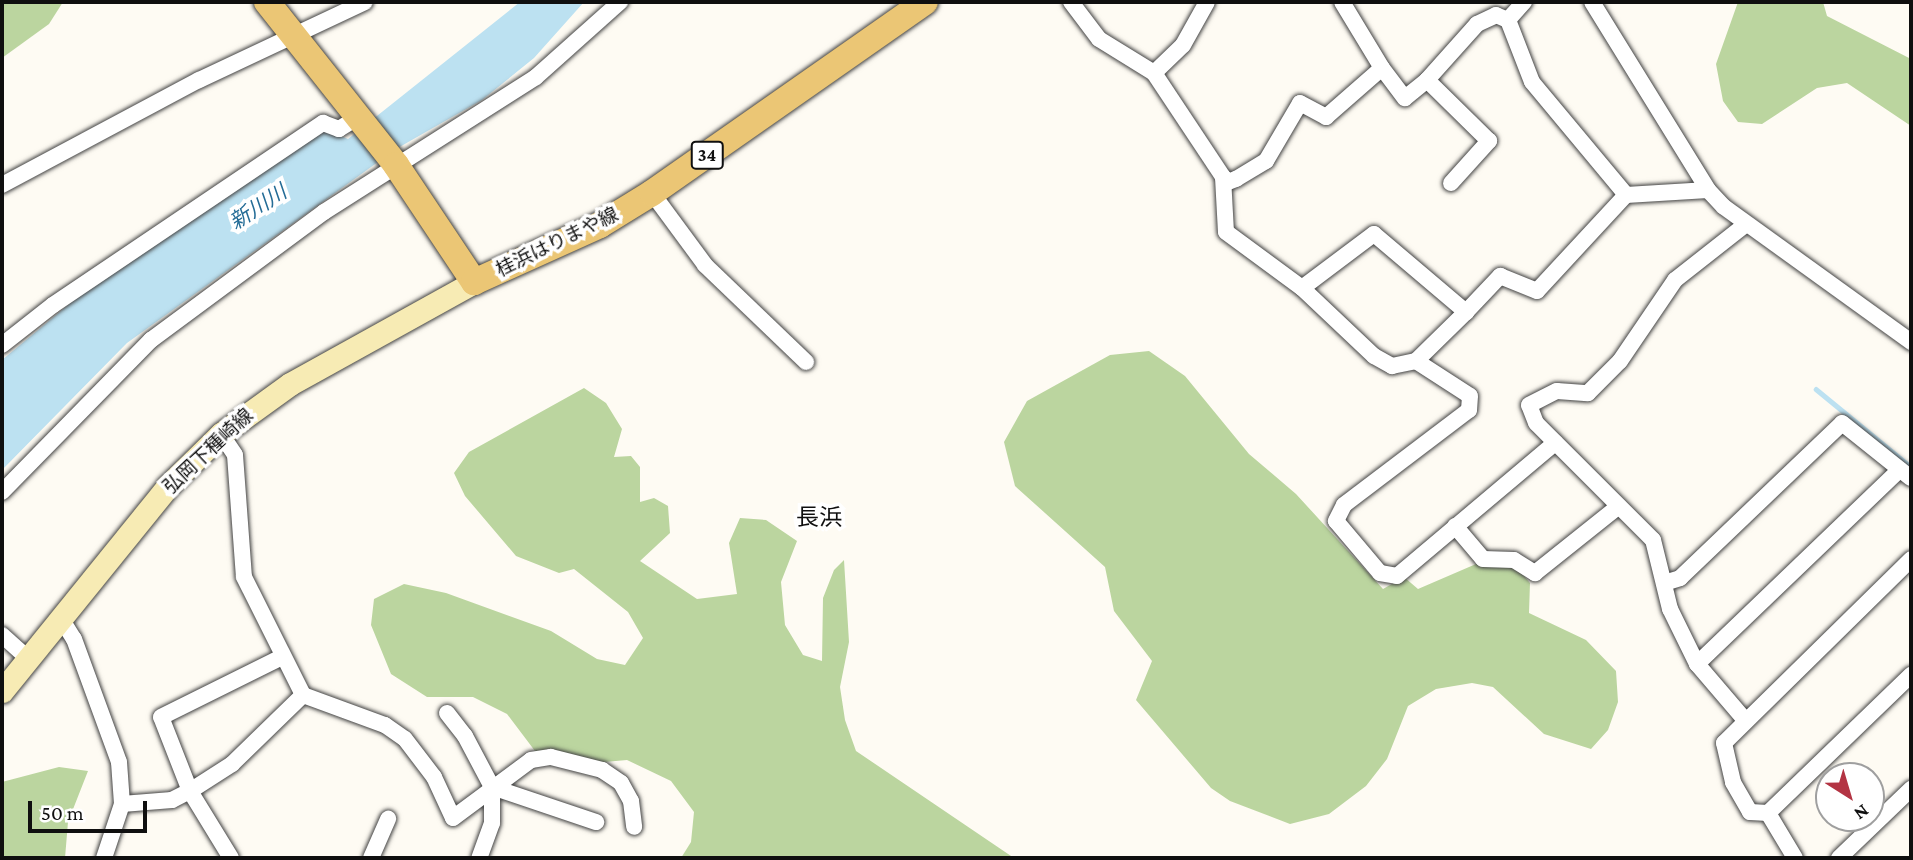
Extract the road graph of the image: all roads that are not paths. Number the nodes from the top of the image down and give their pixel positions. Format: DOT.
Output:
graph roads {
  1 [pos="267,2"];
  2 [pos="365,2"];
  3 [pos="620,2"];
  4 [pos="925,2"];
  5 [pos="1071,2"];
  6 [pos="1207,2"];
  7 [pos="1342,2"];
  8 [pos="1524,2"];
  9 [pos="1592,2"];
  10 [pos="1508,20"];
  11 [pos="291,36"];
  12 [pos="1382,68"];
  13 [pos="1154,73"];
  14 [pos="1427,80"];
  15 [pos="361,120"];
  16 [pos="394,162"];
  17 [pos="1223,177"];
  18 [pos="1451,183"];
  19 [pos="2,185"];
  20 [pos="1708,190"];
  21 [pos="652,193"];
  22 [pos="1626,195"];
  23 [pos="1745,225"];
  24 [pos="474,282"];
  25 [pos="1302,288"];
  26 [pos="1466,312"];
  27 [pos="1911,342"];
  28 [pos="2,345"];
  29 [pos="1416,361"];
  30 [pos="806,362"];
  31 [pos="221,434"];
  32 [pos="1555,443"];
  33 [pos="1905,473"];
  34 [pos="2,492"];
  35 [pos="1619,506"];
  36 [pos="1455,526"];
  37 [pos="1911,559"];
  38 [pos="1664,583"];
  39 [pos="62,620"];
  40 [pos="2,635"];
  41 [pos="282,657"];
  42 [pos="29,659"];
  43 [pos="1697,664"];
  44 [pos="1911,676"];
  45 [pos="2,691"];
  46 [pos="303,695"];
  47 [pos="447,713"];
  48 [pos="1745,720"];
  49 [pos="492,787"];
  50 [pos="1911,789"];
  51 [pos="190,791"];
  52 [pos="122,804"];
  53 [pos="1768,813"];
  54 [pos="388,818"];
  55 [pos="596,822"];
  56 [pos="634,827"];
  57 [pos="104,858"];
  58 [pos="231,858"];
  59 [pos="371,858"];
  60 [pos="479,858"];
  61 [pos="1795,858"];
  62 [pos="1839,858"];
  1 -- 11 [label="main road, 桂浜はりまや線"];
  2 -- 11 [label="street"];
  3 -- 16 [label="street"];
  4 -- 21 [label="main road, 桂浜はりまや線 / 34"];
  5 -- 13 [label="street"];
  6 -- 13 [label="street"];
  7 -- 12 [label="street"];
  8 -- 10 [label="street"];
  9 -- 20 [label="street"];
  10 -- 14 [label="street"];
  10 -- 22 [label="street"];
  11 -- 15 [label="main road, 桂浜はりまや線"];
  11 -- 19 [label="street"];
  12 -- 14 [label="street"];
  12 -- 17 [label="street"];
  13 -- 17 [label="street"];
  14 -- 18 [label="street"];
  15 -- 16 [label="main road, 桂浜はりまや線"];
  15 -- 28 [label="street"];
  16 -- 24 [label="main road, 桂浜はりまや線"];
  16 -- 34 [label="street"];
  17 -- 25 [label="street"];
  20 -- 22 [label="street"];
  20 -- 23 [label="street"];
  21 -- 24 [label="main road, 桂浜はりまや線 / 34"];
  21 -- 30 [label="street"];
  22 -- 26 [label="street"];
  23 -- 27 [label="street"];
  23 -- 32 [label="street"];
  24 -- 31 [label="main road, 弘岡下種崎線"];
  25 -- 26 [label="street"];
  25 -- 29 [label="street"];
  26 -- 29 [label="street"];
  29 -- 36 [label="street"];
  31 -- 39 [label="main road, 弘岡下種崎線"];
  31 -- 41 [label="street"];
  32 -- 35 [label="street"];
  32 -- 36 [label="street"];
  33 -- 38 [label="street"];
  33 -- 43 [label="street"];
  35 -- 36 [label="street"];
  35 -- 38 [label="street"];
  37 -- 48 [label="street"];
  38 -- 43 [label="street"];
  39 -- 42 [label="main road, 弘岡下種崎線"];
  39 -- 52 [label="street"];
  40 -- 42 [label="street"];
  41 -- 46 [label="street"];
  41 -- 51 [label="street"];
  42 -- 45 [label="main road, 弘岡下種崎線"];
  43 -- 48 [label="street"];
  44 -- 53 [label="street"];
  46 -- 49 [label="street"];
  46 -- 51 [label="street"];
  47 -- 49 [label="street"];
  48 -- 53 [label="street"];
  49 -- 55 [label="street"];
  49 -- 56 [label="street"];
  49 -- 60 [label="street"];
  50 -- 62 [label="street"];
  51 -- 52 [label="street"];
  51 -- 58 [label="street"];
  52 -- 57 [label="street"];
  53 -- 61 [label="street"];
  54 -- 59 [label="street"];
}
